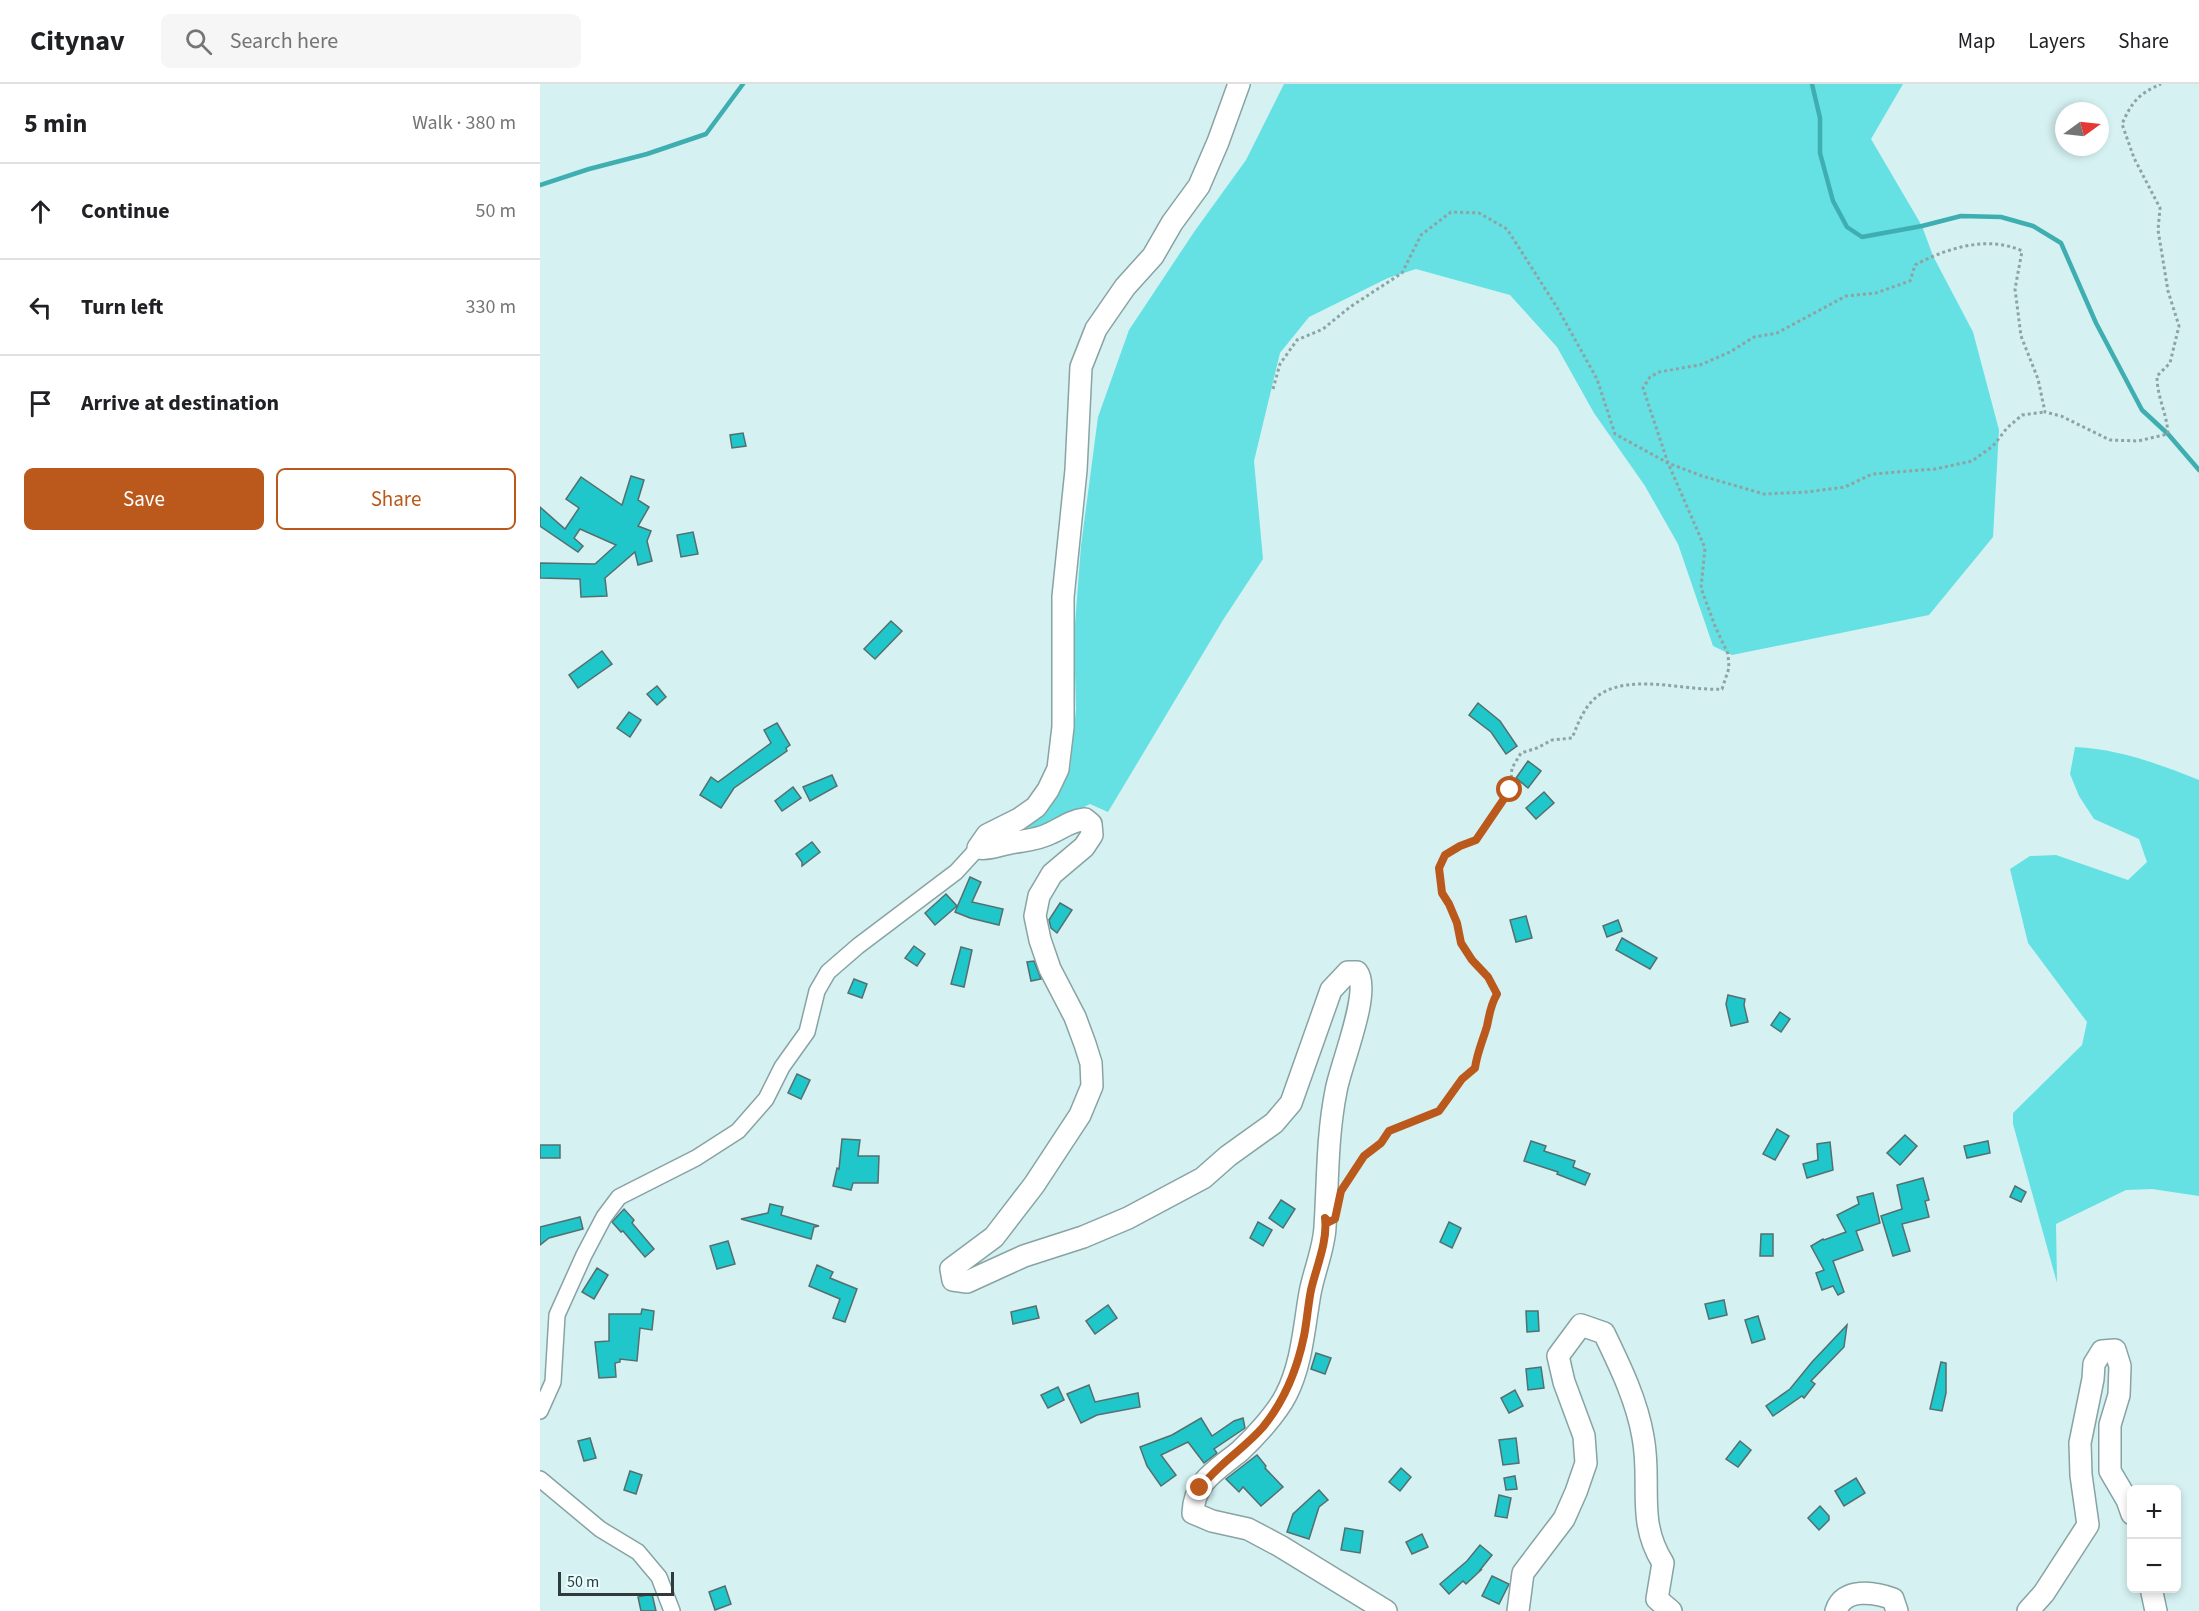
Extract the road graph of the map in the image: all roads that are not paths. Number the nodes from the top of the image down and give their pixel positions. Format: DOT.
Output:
graph roads {
  1 [pos="1239,84"];
  2 [pos="978,848"];
  3 [pos="540,1411"];
  4 [pos="540,1479"];
  5 [pos="2127,1500"];
  6 [pos="2152,1593"];
  7 [pos="672,1611"];
  8 [pos="1386,1611"];
  9 [pos="1518,1611"];
  10 [pos="1671,1611"];
  11 [pos="1836,1611"];
  12 [pos="1897,1611"];
  13 [pos="2028,1611"];
  14 [pos="2156,1611"];
  1 -- 2 [label="street"];
  2 -- 3 [label="street"];
  2 -- 8 [label="street"];
  4 -- 7 [label="street"];
  5 -- 13 [label="street"];
  6 -- 14 [label="street"];
  9 -- 10 [label="street"];
  11 -- 12 [label="street"];
}
